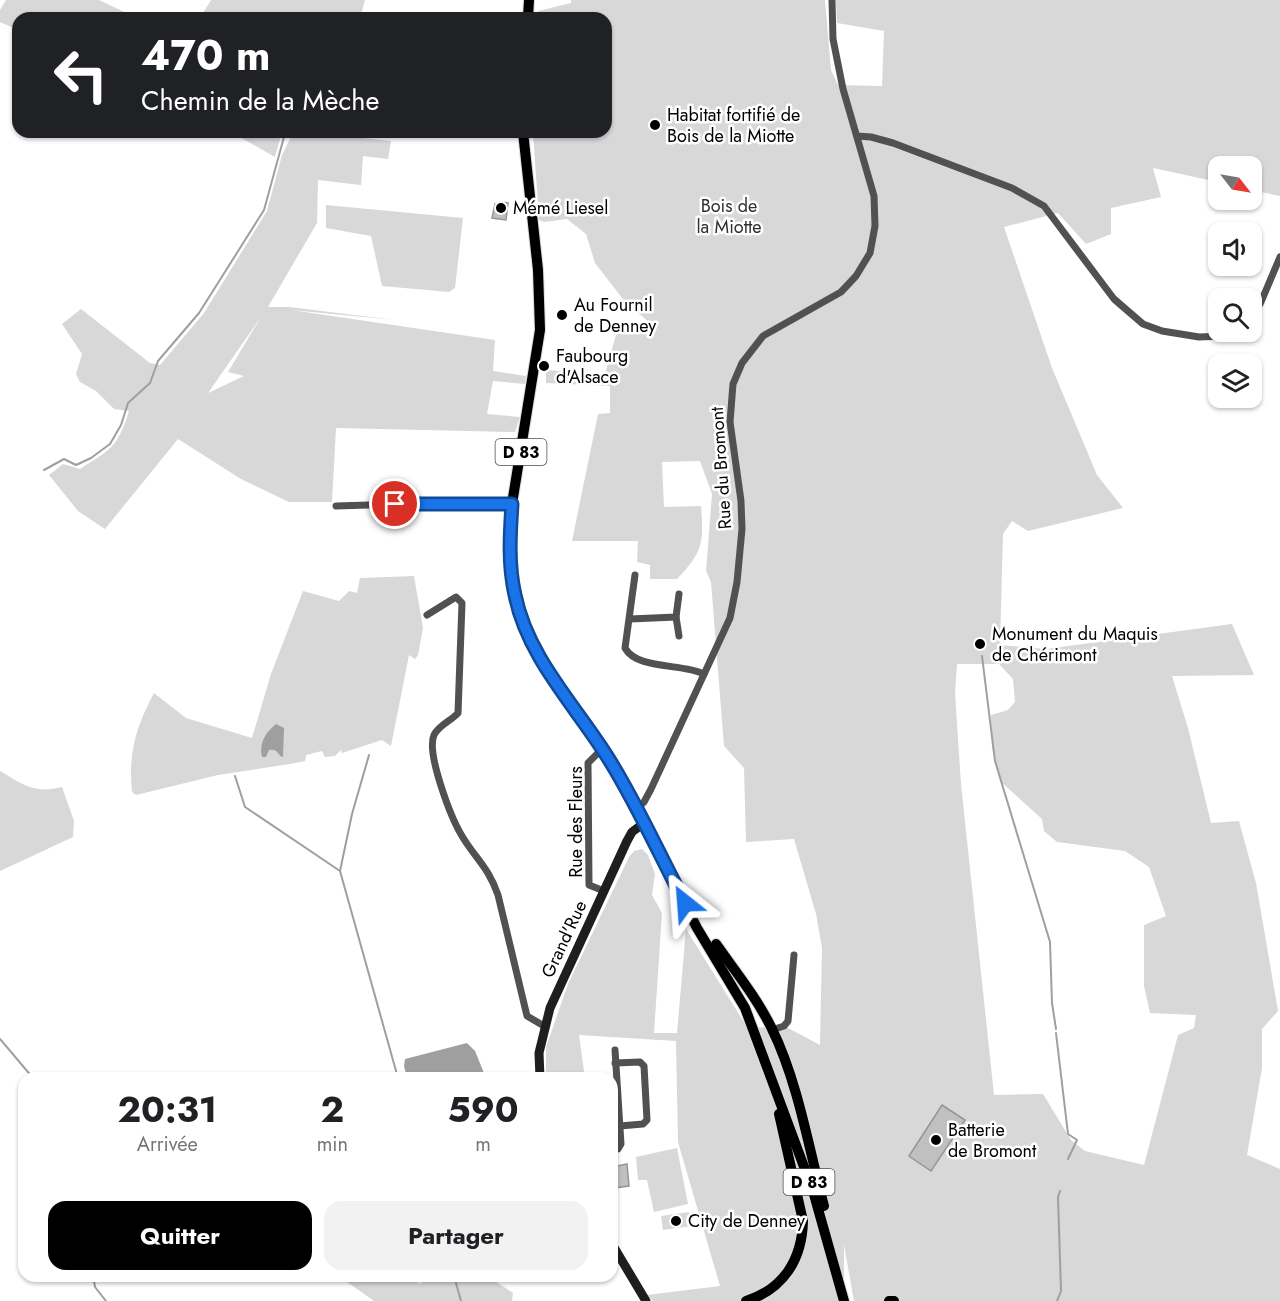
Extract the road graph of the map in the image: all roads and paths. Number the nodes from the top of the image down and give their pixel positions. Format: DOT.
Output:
graph roads {
  1 [pos="832,0"];
  2 [pos="857,136"];
  3 [pos="524,138"];
  4 [pos="1280,257"];
  5 [pos="1262,300"];
  6 [pos="1208,337"];
  7 [pos="512,504"];
  8 [pos="336,506"];
  9 [pos="635,575"];
  10 [pos="679,594"];
  11 [pos="427,615"];
  12 [pos="676,617"];
  13 [pos="630,619"];
  14 [pos="679,636"];
  15 [pos="704,674"];
  16 [pos="602,749"];
  17 [pos="636,808"];
  18 [pos="644,823"];
  19 [pos="604,891"];
  20 [pos="685,903"];
  21 [pos="794,955"];
  22 [pos="544,1026"];
  23 [pos="772,1030"];
  24 [pos="615,1050"];
  25 [pos="615,1063"];
  26 [pos="769,1069"];
  27 [pos="540,1072"];
  28 [pos="616,1072"];
  29 [pos="618,1101"];
  30 [pos="620,1126"];
  31 [pos="618,1149"];
  32 [pos="618,1254"];
  33 [pos="846,1298"];
  34 [pos="646,1301"];
  35 [pos="746,1301"];
  36 [pos="889,1301"];
  37 [pos="894,1301"];
  1 -- 2 [label="street, Rue du Bromont"];
  2 -- 6 [label="street"];
  2 -- 15 [label="street, Rue du Bromont"];
  3 -- 7 [label="main road, D 83"];
  4 -- 5 [label="street"];
  7 -- 8 [label="street"];
  7 -- 16 [label="main road, D 83"];
  9 -- 13 [label="street"];
  10 -- 12 [label="street"];
  11 -- 22 [label="street"];
  12 -- 13 [label="street"];
  12 -- 14 [label="street"];
  13 -- 15 [label="street"];
  15 -- 17 [label="street, Rue du Bromont"];
  16 -- 17 [label="main road, D 83"];
  16 -- 19 [label="street, Rue des Fleurs"];
  17 -- 18 [label="main road, D 83"];
  18 -- 19 [label="street, Grand'Rue"];
  18 -- 20 [label="main road, D 83"];
  19 -- 22 [label="street, Grand'Rue"];
  20 -- 23 [label="main road, D 83"];
  20 -- 26 [label="main road, D 83"];
  21 -- 23 [label="street"];
  22 -- 27 [label="street, Grand'Rue"];
  23 -- 33 [label="main road, D 83"];
  24 -- 25 [label="street"];
  25 -- 28 [label="street"];
  25 -- 30 [label="street"];
  26 -- 33 [label="main road, D 83"];
  26 -- 35 [label="main road"];
  29 -- 30 [label="street"];
  30 -- 31 [label="street"];
  32 -- 34 [label="street"];
  36 -- 37 [label="main road"];
}
